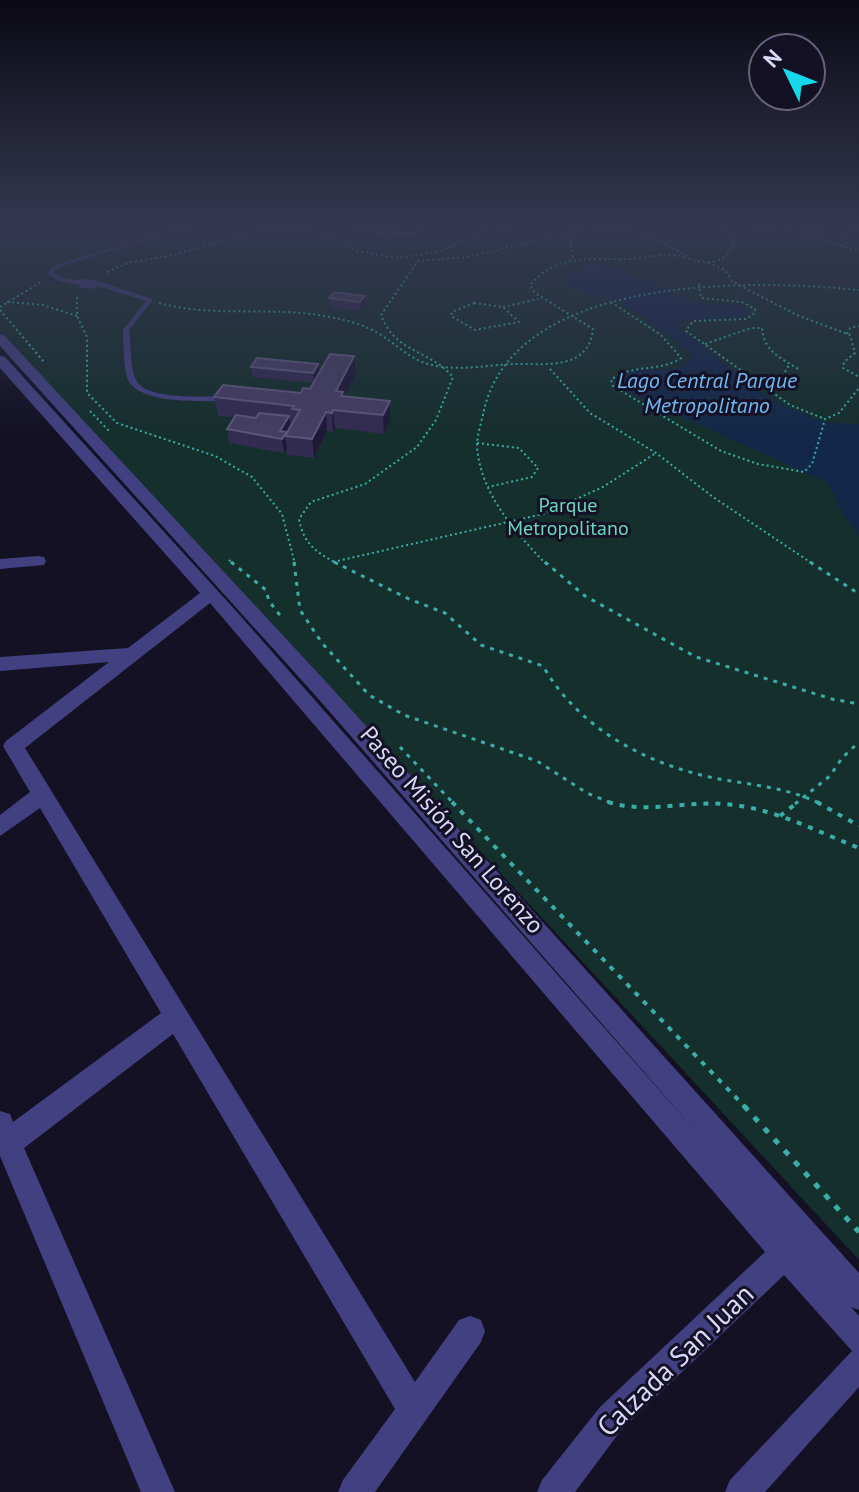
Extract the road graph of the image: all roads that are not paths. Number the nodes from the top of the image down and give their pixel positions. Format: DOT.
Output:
graph roads {
  1 [pos="131,294"];
  2 [pos="0,338"];
  3 [pos="0,360"];
  4 [pos="232,399"];
  5 [pos="38,561"];
  6 [pos="0,564"];
  7 [pos="210,594"];
  8 [pos="132,654"];
  9 [pos="0,664"];
  10 [pos="44,793"];
  11 [pos="0,827"];
  12 [pos="177,1016"];
  13 [pos="4,1133"];
  14 [pos="794,1245"];
  15 [pos="859,1295"];
  16 [pos="470,1331"];
  17 [pos="859,1339"];
  18 [pos="859,1364"];
  19 [pos="413,1409"];
  20 [pos="158,1492"];
  21 [pos="355,1492"];
  22 [pos="554,1492"];
  23 [pos="742,1492"];
  1 -- 4 [label="lane"];
  2 -- 14 [label="street, Paseo Misión San Lorenzo"];
  3 -- 7 [label="street, Paseo Misión San Lorenzo"];
  5 -- 6 [label="street"];
  7 -- 8 [label="street"];
  7 -- 14 [label="street, Paseo Misión San Lorenzo"];
  8 -- 9 [label="street"];
  8 -- 10 [label="street"];
  10 -- 11 [label="street"];
  10 -- 12 [label="street"];
  12 -- 13 [label="street"];
  12 -- 19 [label="street"];
  13 -- 20 [label="street"];
  14 -- 15 [label="street, Paseo Misión San Lorenzo"];
  14 -- 17 [label="street, Paseo Misión San Lorenzo"];
  14 -- 22 [label="street, Calzada San Juan"];
  16 -- 19 [label="street"];
  18 -- 23 [label="street"];
  19 -- 21 [label="street"];
}
